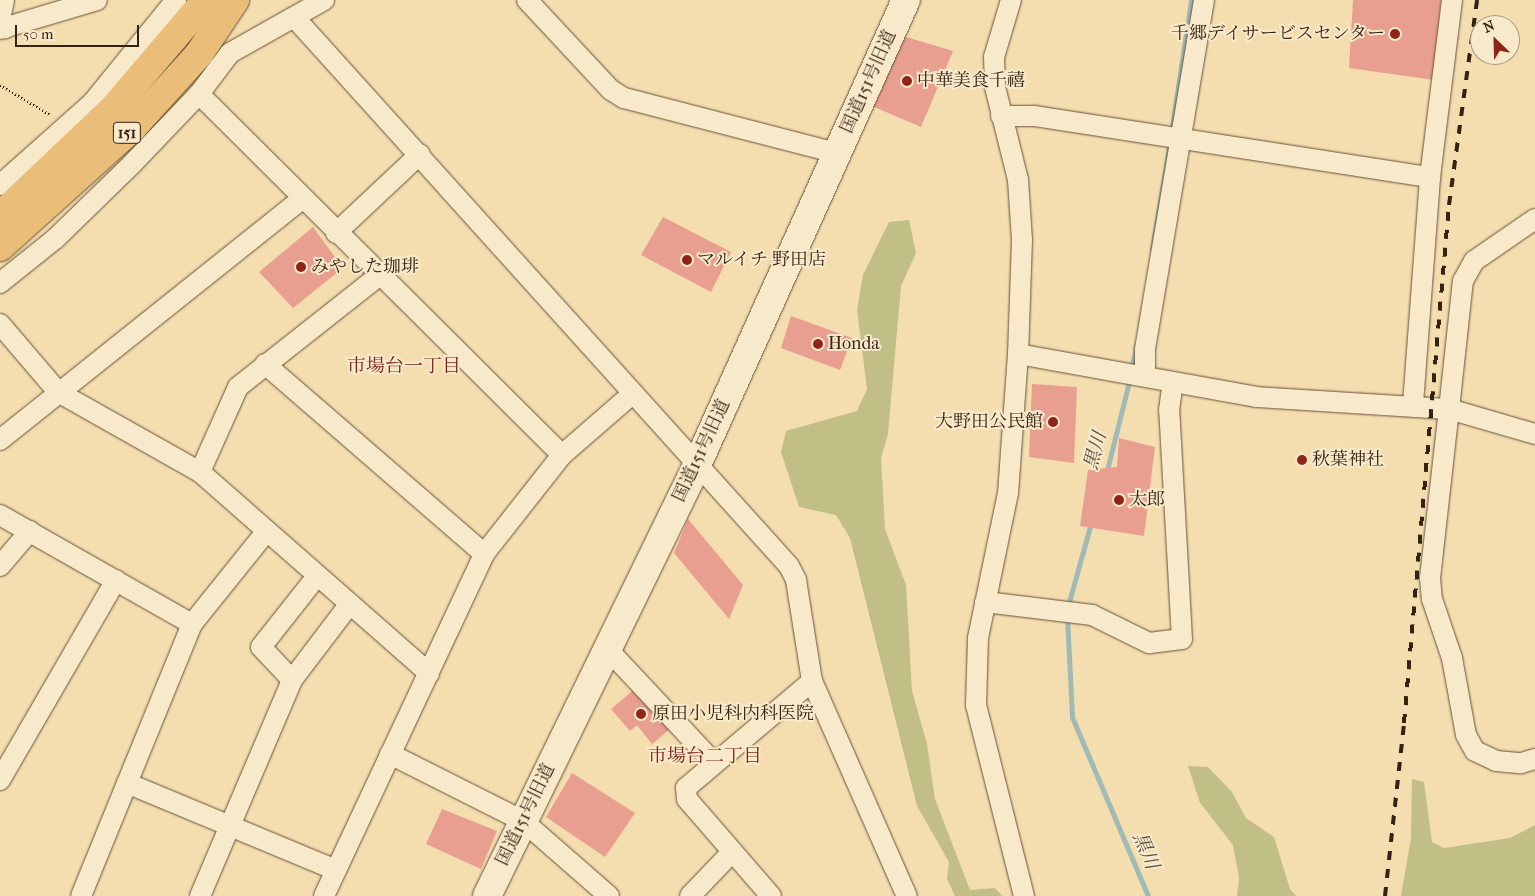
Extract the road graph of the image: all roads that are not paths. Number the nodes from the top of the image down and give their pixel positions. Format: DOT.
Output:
graph roads {
  1 [pos="4,0"];
  2 [pos="97,0"];
  3 [pos="176,0"];
  4 [pos="206,0"];
  5 [pos="235,0"];
  6 [pos="324,0"];
  7 [pos="527,0"];
  8 [pos="906,0"];
  9 [pos="1011,0"];
  10 [pos="1204,0"];
  11 [pos="1452,0"];
  12 [pos="294,17"];
  13 [pos="2,28"];
  14 [pos="198,94"];
  15 [pos="1001,116"];
  16 [pos="1181,139"];
  17 [pos="837,153"];
  18 [pos="420,154"];
  19 [pos="1430,177"];
  20 [pos="0,185"];
  21 [pos="302,198"];
  22 [pos="0,216"];
  23 [pos="1535,219"];
  24 [pos="336,233"];
  25 [pos="0,247"];
  26 [pos="380,275"];
  27 [pos="0,283"];
  28 [pos="0,324"];
  29 [pos="1018,354"];
  30 [pos="265,364"];
  31 [pos="1143,376"];
  32 [pos="1173,383"];
  33 [pos="58,392"];
  34 [pos="631,395"];
  35 [pos="1413,404"];
  36 [pos="1449,408"];
  37 [pos="1535,434"];
  38 [pos="0,440"];
  39 [pos="562,455"];
  40 [pos="696,467"];
  41 [pos="200,472"];
  42 [pos="0,514"];
  43 [pos="30,531"];
  44 [pos="266,532"];
  45 [pos="484,554"];
  46 [pos="0,566"];
  47 [pos="317,576"];
  48 [pos="116,580"];
  49 [pos="985,602"];
  50 [pos="349,605"];
  51 [pos="192,624"];
  52 [pos="605,651"];
  53 [pos="430,673"];
  54 [pos="292,680"];
  55 [pos="812,681"];
  56 [pos="390,754"];
  57 [pos="1535,759"];
  58 [pos="714,763"];
  59 [pos="0,780"];
  60 [pos="127,783"];
  61 [pos="524,821"];
  62 [pos="230,826"];
  63 [pos="732,852"];
  64 [pos="336,870"];
  65 [pos="1020,893"];
  66 [pos="81,896"];
  67 [pos="200,896"];
  68 [pos="324,896"];
  69 [pos="487,896"];
  70 [pos="609,896"];
  71 [pos="690,896"];
  72 [pos="771,896"];
  73 [pos="907,896"];
  1 -- 13 [label="street"];
  2 -- 13 [label="street"];
  3 -- 20 [label="street"];
  4 -- 22 [label="highway, 151"];
  5 -- 25 [label="highway, 151"];
  6 -- 12 [label="street"];
  7 -- 17 [label="street"];
  8 -- 17 [label="street, 国道151号旧道"];
  9 -- 15 [label="street"];
  10 -- 16 [label="street"];
  11 -- 19 [label="street"];
  12 -- 14 [label="street"];
  12 -- 18 [label="street"];
  14 -- 21 [label="street"];
  14 -- 27 [label="street"];
  15 -- 16 [label="street"];
  15 -- 29 [label="street"];
  16 -- 19 [label="street"];
  16 -- 31 [label="street"];
  17 -- 40 [label="street, 国道151号旧道"];
  18 -- 24 [label="street"];
  18 -- 34 [label="street"];
  19 -- 35 [label="street"];
  21 -- 24 [label="street"];
  21 -- 33 [label="street"];
  23 -- 36 [label="street"];
  24 -- 26 [label="street"];
  26 -- 30 [label="street"];
  26 -- 39 [label="street"];
  28 -- 33 [label="street"];
  29 -- 31 [label="street"];
  29 -- 49 [label="street"];
  30 -- 41 [label="street"];
  30 -- 45 [label="street"];
  31 -- 32 [label="street"];
  32 -- 35 [label="street"];
  32 -- 49 [label="street"];
  33 -- 38 [label="street"];
  33 -- 41 [label="street"];
  34 -- 39 [label="street"];
  34 -- 40 [label="street"];
  35 -- 36 [label="street"];
  36 -- 37 [label="street"];
  36 -- 57 [label="street"];
  39 -- 45 [label="street"];
  40 -- 52 [label="street, 国道151号旧道"];
  40 -- 55 [label="street"];
  41 -- 44 [label="street"];
  42 -- 43 [label="street"];
  43 -- 46 [label="street"];
  43 -- 48 [label="street"];
  44 -- 47 [label="street"];
  44 -- 51 [label="street"];
  45 -- 53 [label="street"];
  47 -- 50 [label="street"];
  47 -- 54 [label="street"];
  48 -- 51 [label="street"];
  48 -- 59 [label="street"];
  49 -- 65 [label="street"];
  50 -- 53 [label="street"];
  50 -- 54 [label="street"];
  51 -- 60 [label="street"];
  52 -- 58 [label="street"];
  52 -- 61 [label="street, 国道151号旧道"];
  53 -- 56 [label="street"];
  54 -- 62 [label="street"];
  55 -- 58 [label="street"];
  55 -- 73 [label="street"];
  56 -- 61 [label="street"];
  56 -- 64 [label="street"];
  58 -- 63 [label="street"];
  60 -- 62 [label="street"];
  60 -- 66 [label="street"];
  61 -- 69 [label="street, 国道151号旧道"];
  61 -- 70 [label="street"];
  62 -- 64 [label="street"];
  62 -- 67 [label="street"];
  63 -- 71 [label="street"];
  63 -- 72 [label="street"];
  64 -- 68 [label="street"];
}
